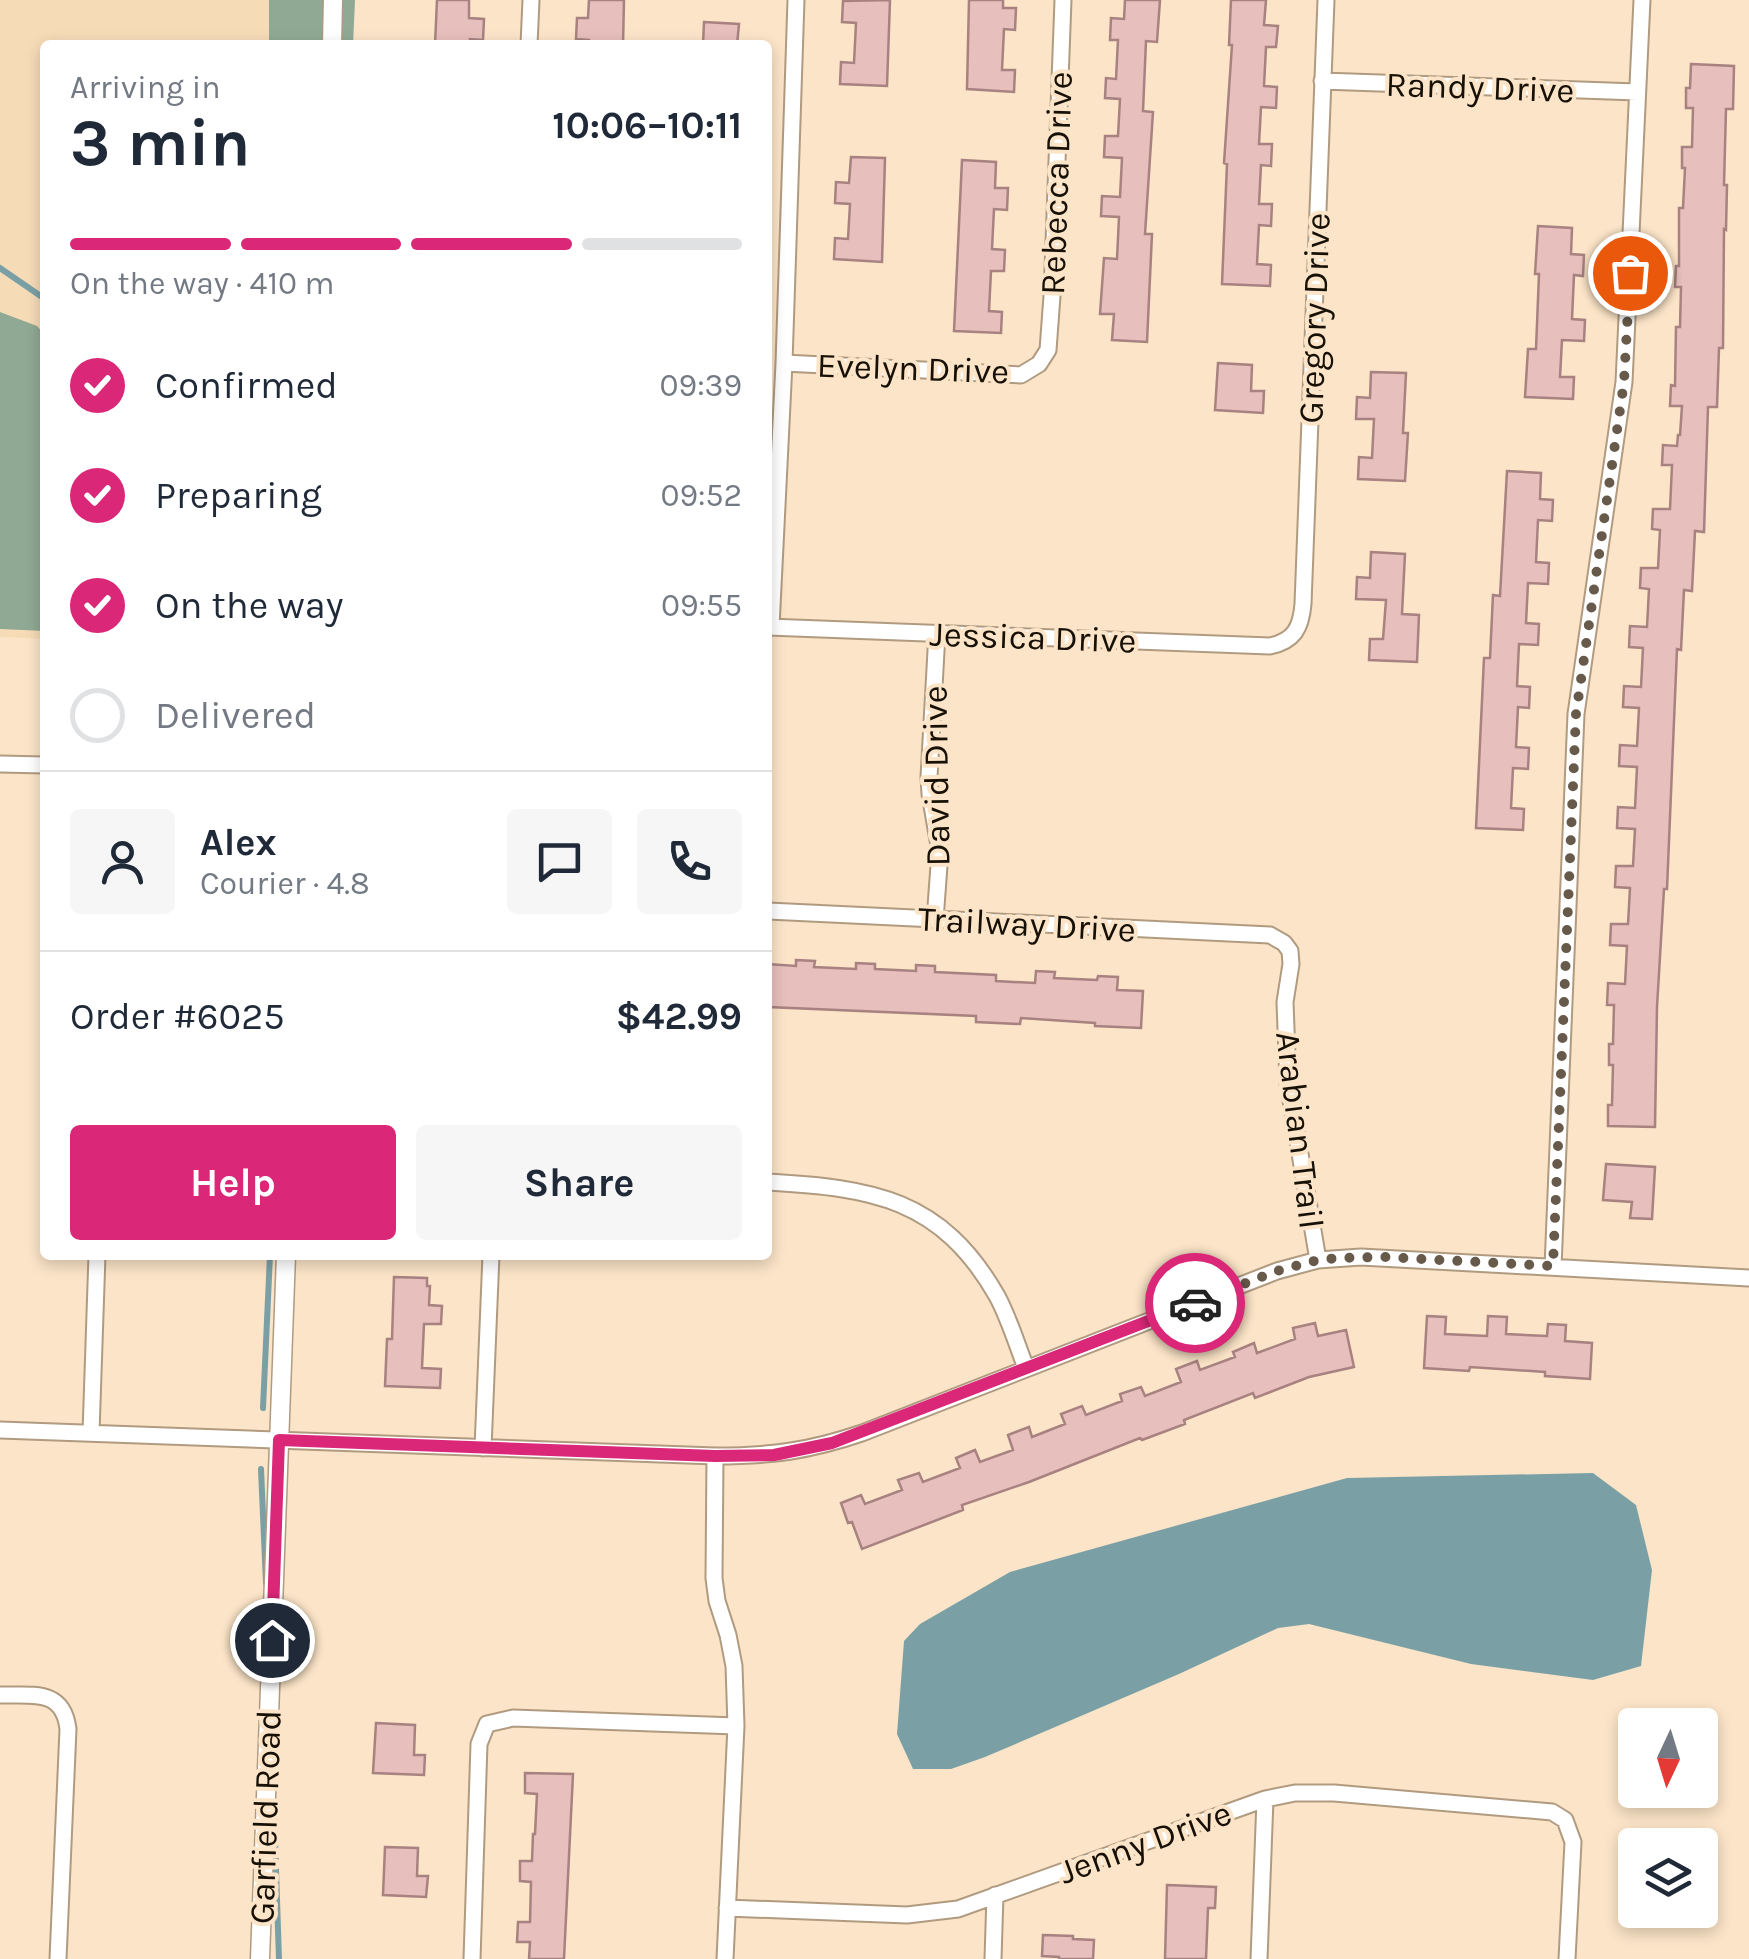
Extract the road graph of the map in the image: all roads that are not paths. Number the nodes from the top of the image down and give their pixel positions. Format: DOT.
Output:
graph roads {
  1 [pos="334,0"];
  2 [pos="531,0"];
  3 [pos="796,0"];
  4 [pos="1063,0"];
  5 [pos="1326,0"];
  6 [pos="1642,0"];
  7 [pos="332,40"];
  8 [pos="529,40"];
  9 [pos="1322,81"];
  10 [pos="1636,92"];
  11 [pos="784,363"];
  12 [pos="1039,364"];
  13 [pos="772,574"];
  14 [pos="772,627"];
  15 [pos="936,633"];
  16 [pos="1296,634"];
  17 [pos="0,764"];
  18 [pos="40,765"];
  19 [pos="772,911"];
  20 [pos="936,920"];
  21 [pos="1284,942"];
  22 [pos="772,1182"];
  23 [pos="98,1260"];
  24 [pos="286,1260"];
  25 [pos="491,1260"];
  26 [pos="1318,1260"];
  27 [pos="1553,1266"];
  28 [pos="1749,1278"];
  29 [pos="1026,1368"];
  30 [pos="0,1430"];
  31 [pos="91,1433"];
  32 [pos="279,1440"];
  33 [pos="483,1448"];
  34 [pos="715,1456"];
  35 [pos="0,1694"];
  36 [pos="736,1726"];
  37 [pos="1265,1799"];
  38 [pos="995,1895"];
  39 [pos="727,1908"];
  40 [pos="58,1959"];
  41 [pos="260,1959"];
  42 [pos="472,1959"];
  43 [pos="726,1959"];
  44 [pos="993,1959"];
  45 [pos="1259,1959"];
  46 [pos="1567,1959"];
  1 -- 7 [label="street"];
  2 -- 8 [label="street"];
  3 -- 11 [label="street"];
  4 -- 12 [label="street, Rebecca Drive"];
  5 -- 9 [label="street, Gregory Drive"];
  6 -- 10 [label="street"];
  9 -- 10 [label="street, Randy Drive"];
  9 -- 16 [label="street, Gregory Drive"];
  10 -- 27 [label="street"];
  11 -- 12 [label="street, Evelyn Drive"];
  11 -- 13 [label="street"];
  14 -- 15 [label="street, Jessica Drive"];
  15 -- 16 [label="street, Jessica Drive"];
  15 -- 20 [label="street, David Drive"];
  17 -- 18 [label="street"];
  19 -- 20 [label="street, Trailway Drive"];
  20 -- 21 [label="street, Trailway Drive"];
  21 -- 26 [label="street, Arabian Trail"];
  22 -- 29 [label="street"];
  23 -- 31 [label="street"];
  24 -- 32 [label="street, Garfield Road"];
  25 -- 33 [label="street"];
  26 -- 27 [label="street"];
  26 -- 29 [label="street"];
  27 -- 28 [label="street"];
  29 -- 34 [label="street"];
  30 -- 31 [label="street"];
  31 -- 32 [label="street"];
  32 -- 33 [label="street"];
  32 -- 41 [label="street, Garfield Road"];
  33 -- 34 [label="street"];
  34 -- 36 [label="street"];
  35 -- 40 [label="street"];
  36 -- 39 [label="street"];
  36 -- 42 [label="street"];
  37 -- 38 [label="street, Jenny Drive"];
  37 -- 45 [label="street"];
  37 -- 46 [label="street, Jenny Drive"];
  38 -- 39 [label="street, Jenny Drive"];
  38 -- 44 [label="street"];
  39 -- 43 [label="street"];
}
